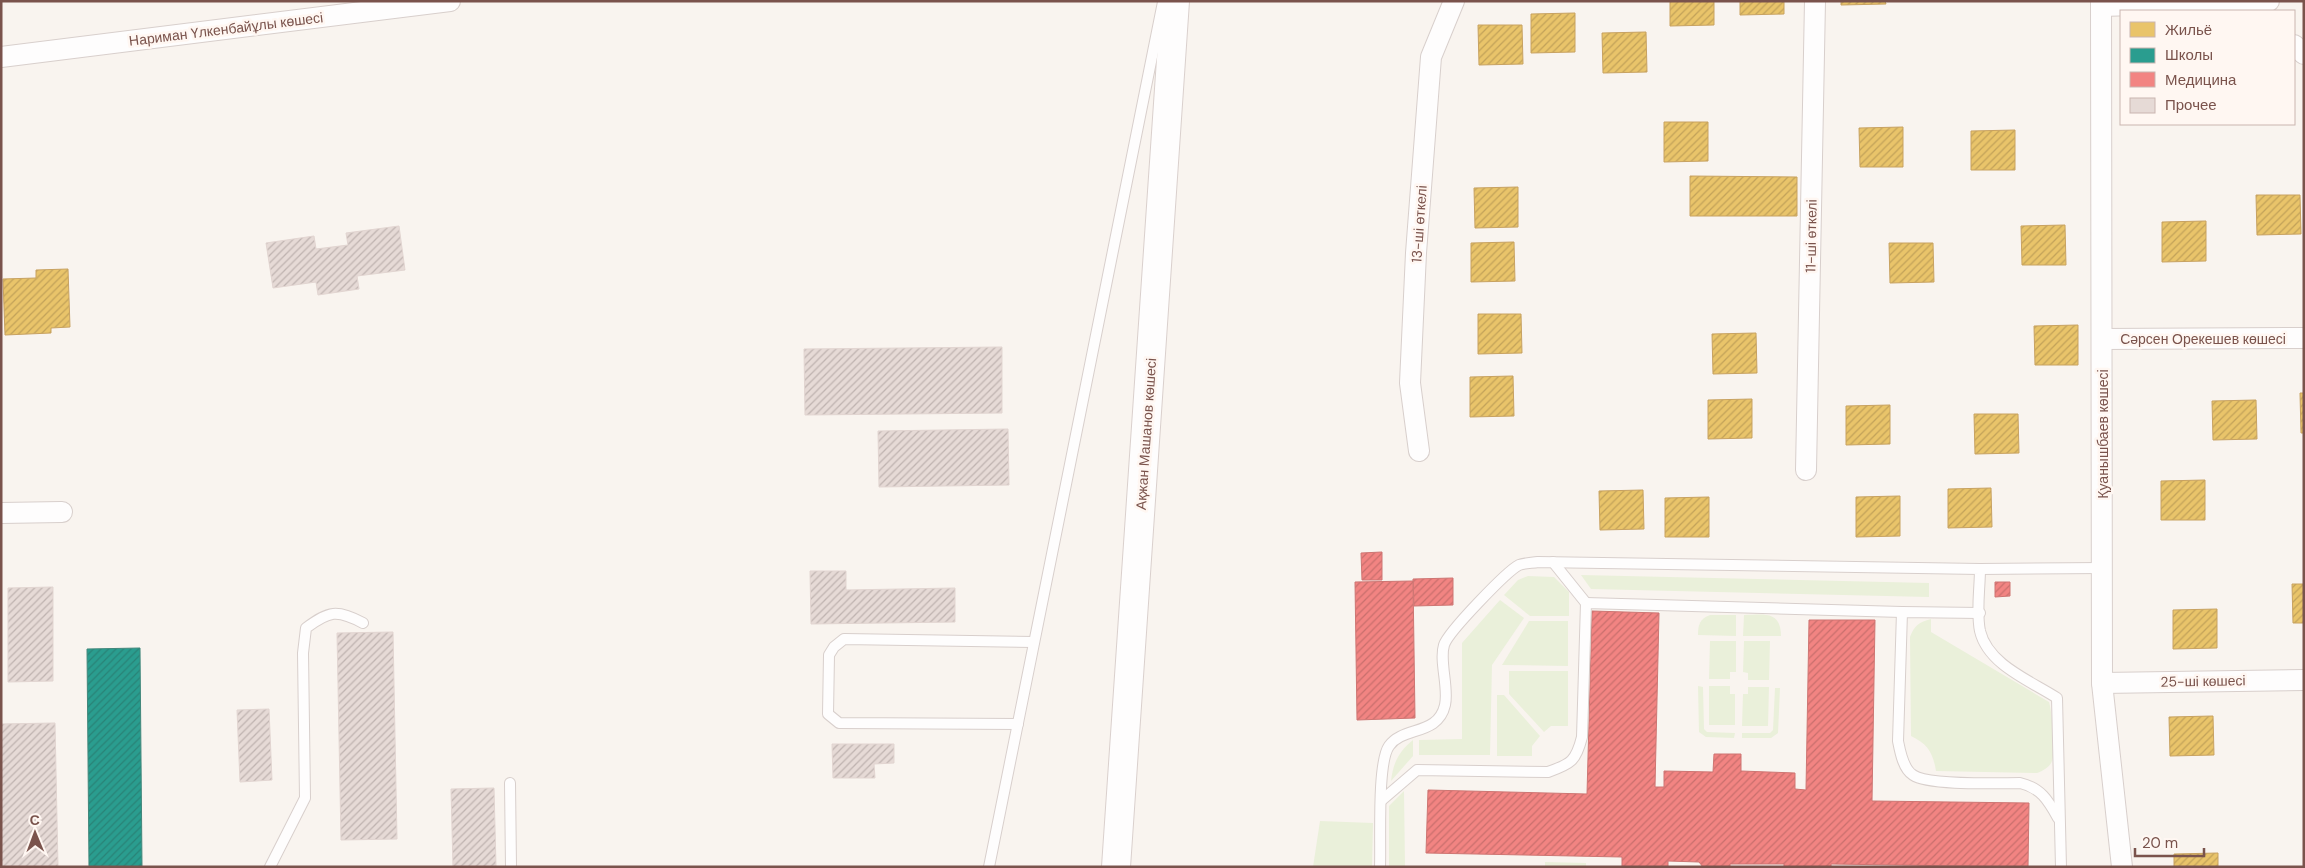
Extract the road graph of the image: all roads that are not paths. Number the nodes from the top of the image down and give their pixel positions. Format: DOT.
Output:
graph roads {
  1 [pos="450,1"];
  2 [pos="1163,1"];
  3 [pos="1175,1"];
  4 [pos="1454,1"];
  5 [pos="1815,1"];
  6 [pos="2269,1"];
  7 [pos="2241,2"];
  8 [pos="2102,4"];
  9 [pos="2252,10"];
  10 [pos="1,57"];
  11 [pos="2304,338"];
  12 [pos="2103,339"];
  13 [pos="1419,451"];
  14 [pos="1806,470"];
  15 [pos="62,512"];
  16 [pos="1,513"];
  17 [pos="1553,562"];
  18 [pos="2103,568"];
  19 [pos="1980,569"];
  20 [pos="1586,603"];
  21 [pos="1902,612"];
  22 [pos="1980,613"];
  23 [pos="363,623"];
  24 [pos="1034,642"];
  25 [pos="2304,680"];
  26 [pos="2102,683"];
  27 [pos="1018,724"];
  28 [pos="510,783"];
  29 [pos="1382,800"];
  30 [pos="2060,821"];
  31 [pos="270,867"];
  32 [pos="511,867"];
  33 [pos="990,867"];
  34 [pos="1116,867"];
  35 [pos="1380,867"];
  36 [pos="2061,867"];
  37 [pos="2122,867"];
  1 -- 10 [label="street, Нариман Үлкенбайұлы көшесі"];
  2 -- 24 [label="lane"];
  3 -- 34 [label="street, Ақжан Машанов көшесі"];
  4 -- 13 [label="street, 13-ші өткелі"];
  5 -- 14 [label="street, 11-ші өткелі"];
  6 -- 7 [label="street"];
  7 -- 8 [label="street"];
  7 -- 9 [label="street"];
  8 -- 12 [label="street, Қуанышбаев көшесі"];
  11 -- 12 [label="street, Сәрсен Орекешев көшесі"];
  12 -- 18 [label="street, Қуанышбаев көшесі"];
  15 -- 16 [label="street"];
  17 -- 19 [label="lane"];
  17 -- 20 [label="lane"];
  17 -- 29 [label="lane"];
  18 -- 19 [label="lane"];
  18 -- 26 [label="street, Қуанышбаев көшесі"];
  19 -- 22 [label="lane"];
  20 -- 21 [label="lane"];
  20 -- 29 [label="lane"];
  21 -- 22 [label="lane"];
  21 -- 30 [label="lane"];
  22 -- 30 [label="lane"];
  23 -- 31 [label="lane"];
  24 -- 27 [label="lane"];
  24 -- 27 [label="lane"];
  25 -- 26 [label="street, 25-ші көшесі"];
  26 -- 37 [label="street, Қуанышбаев көшесі"];
  27 -- 33 [label="lane"];
  28 -- 32 [label="lane"];
  29 -- 35 [label="lane"];
  30 -- 36 [label="lane"];
}
